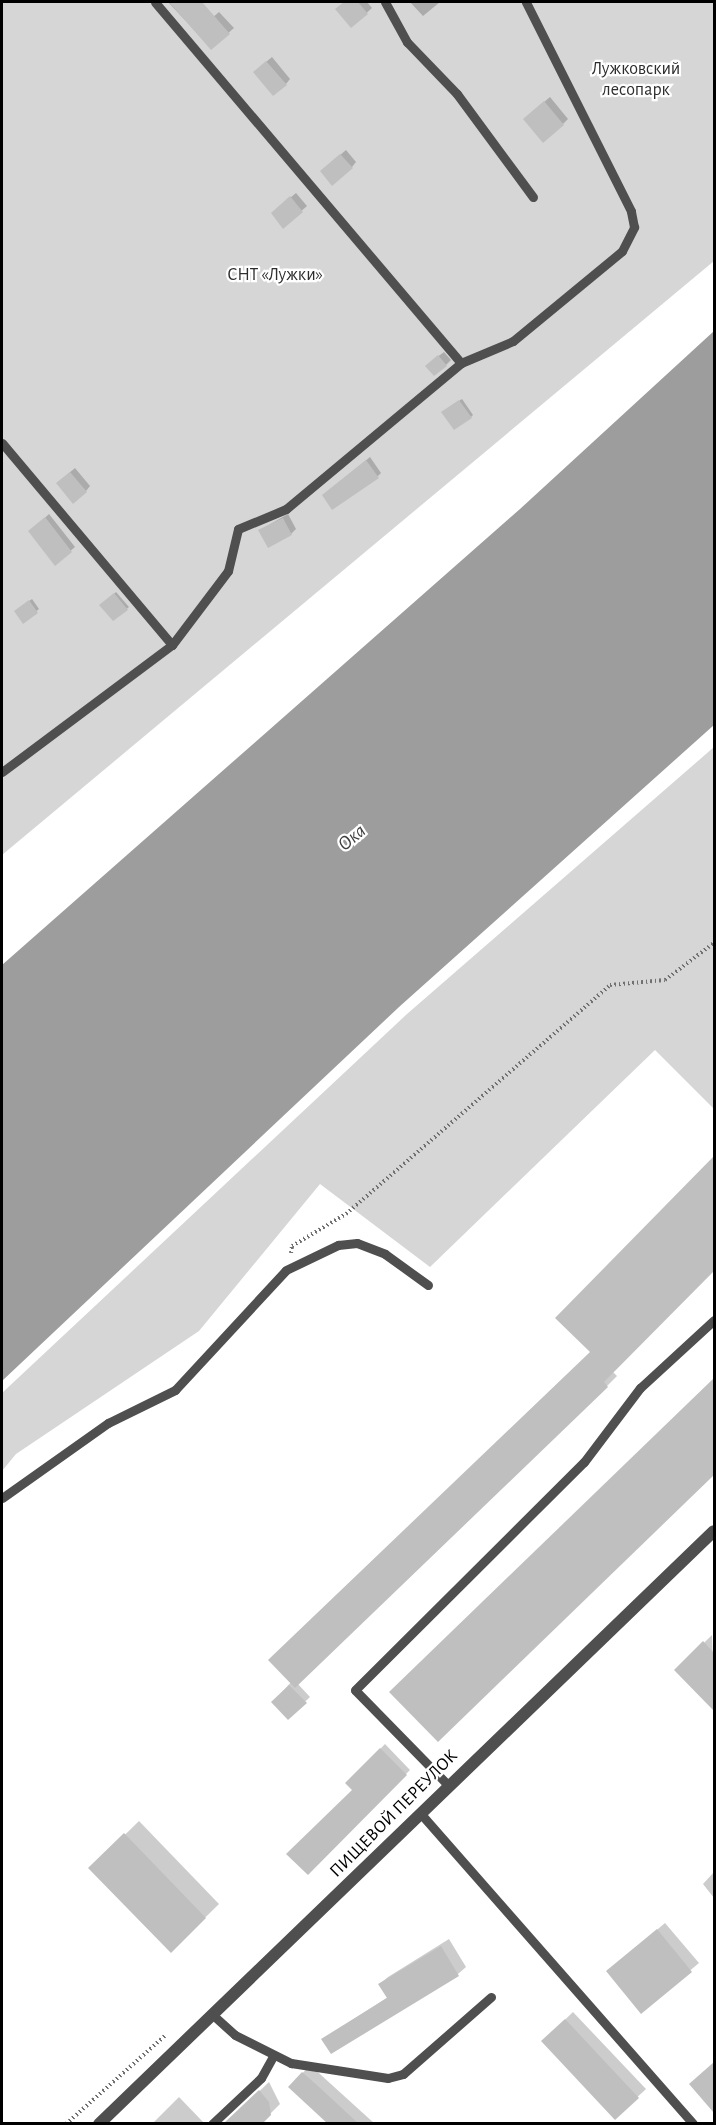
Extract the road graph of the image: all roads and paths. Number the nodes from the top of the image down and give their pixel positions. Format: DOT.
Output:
graph roads {
  1 [pos="155,2"];
  2 [pos="385,2"];
  3 [pos="526,2"];
  4 [pos="533,197"];
  5 [pos="461,363"];
  6 [pos="2,443"];
  7 [pos="172,645"];
  8 [pos="2,772"];
  9 [pos="714,943"];
  10 [pos="286,1270"];
  11 [pos="428,1285"];
  12 [pos="714,1320"];
  13 [pos="2,1498"];
  14 [pos="714,1530"];
  15 [pos="449,1786"];
  16 [pos="421,1814"];
  17 [pos="491,1997"];
  18 [pos="214,2016"];
  19 [pos="273,2056"];
  20 [pos="99,2124"];
  21 [pos="212,2124"];
  22 [pos="693,2124"];
  1 -- 5 [label="lane"];
  2 -- 4 [label="lane"];
  3 -- 5 [label="lane"];
  5 -- 7 [label="lane"];
  6 -- 7 [label="lane"];
  7 -- 8 [label="lane"];
  9 -- 10 [label="path"];
  10 -- 11 [label="lane"];
  10 -- 13 [label="lane"];
  12 -- 15 [label="lane"];
  14 -- 15 [label="street, ПИЩЕВОЙ ПЕРЕУЛОК"];
  15 -- 16 [label="street, ПИЩЕВОЙ ПЕРЕУЛОК"];
  16 -- 18 [label="street, ПИЩЕВОЙ ПЕРЕУЛОК"];
  16 -- 22 [label="lane"];
  17 -- 19 [label="lane"];
  18 -- 19 [label="lane"];
  18 -- 20 [label="street, ПИЩЕВОЙ ПЕРЕУЛОК"];
  19 -- 21 [label="lane"];
}
